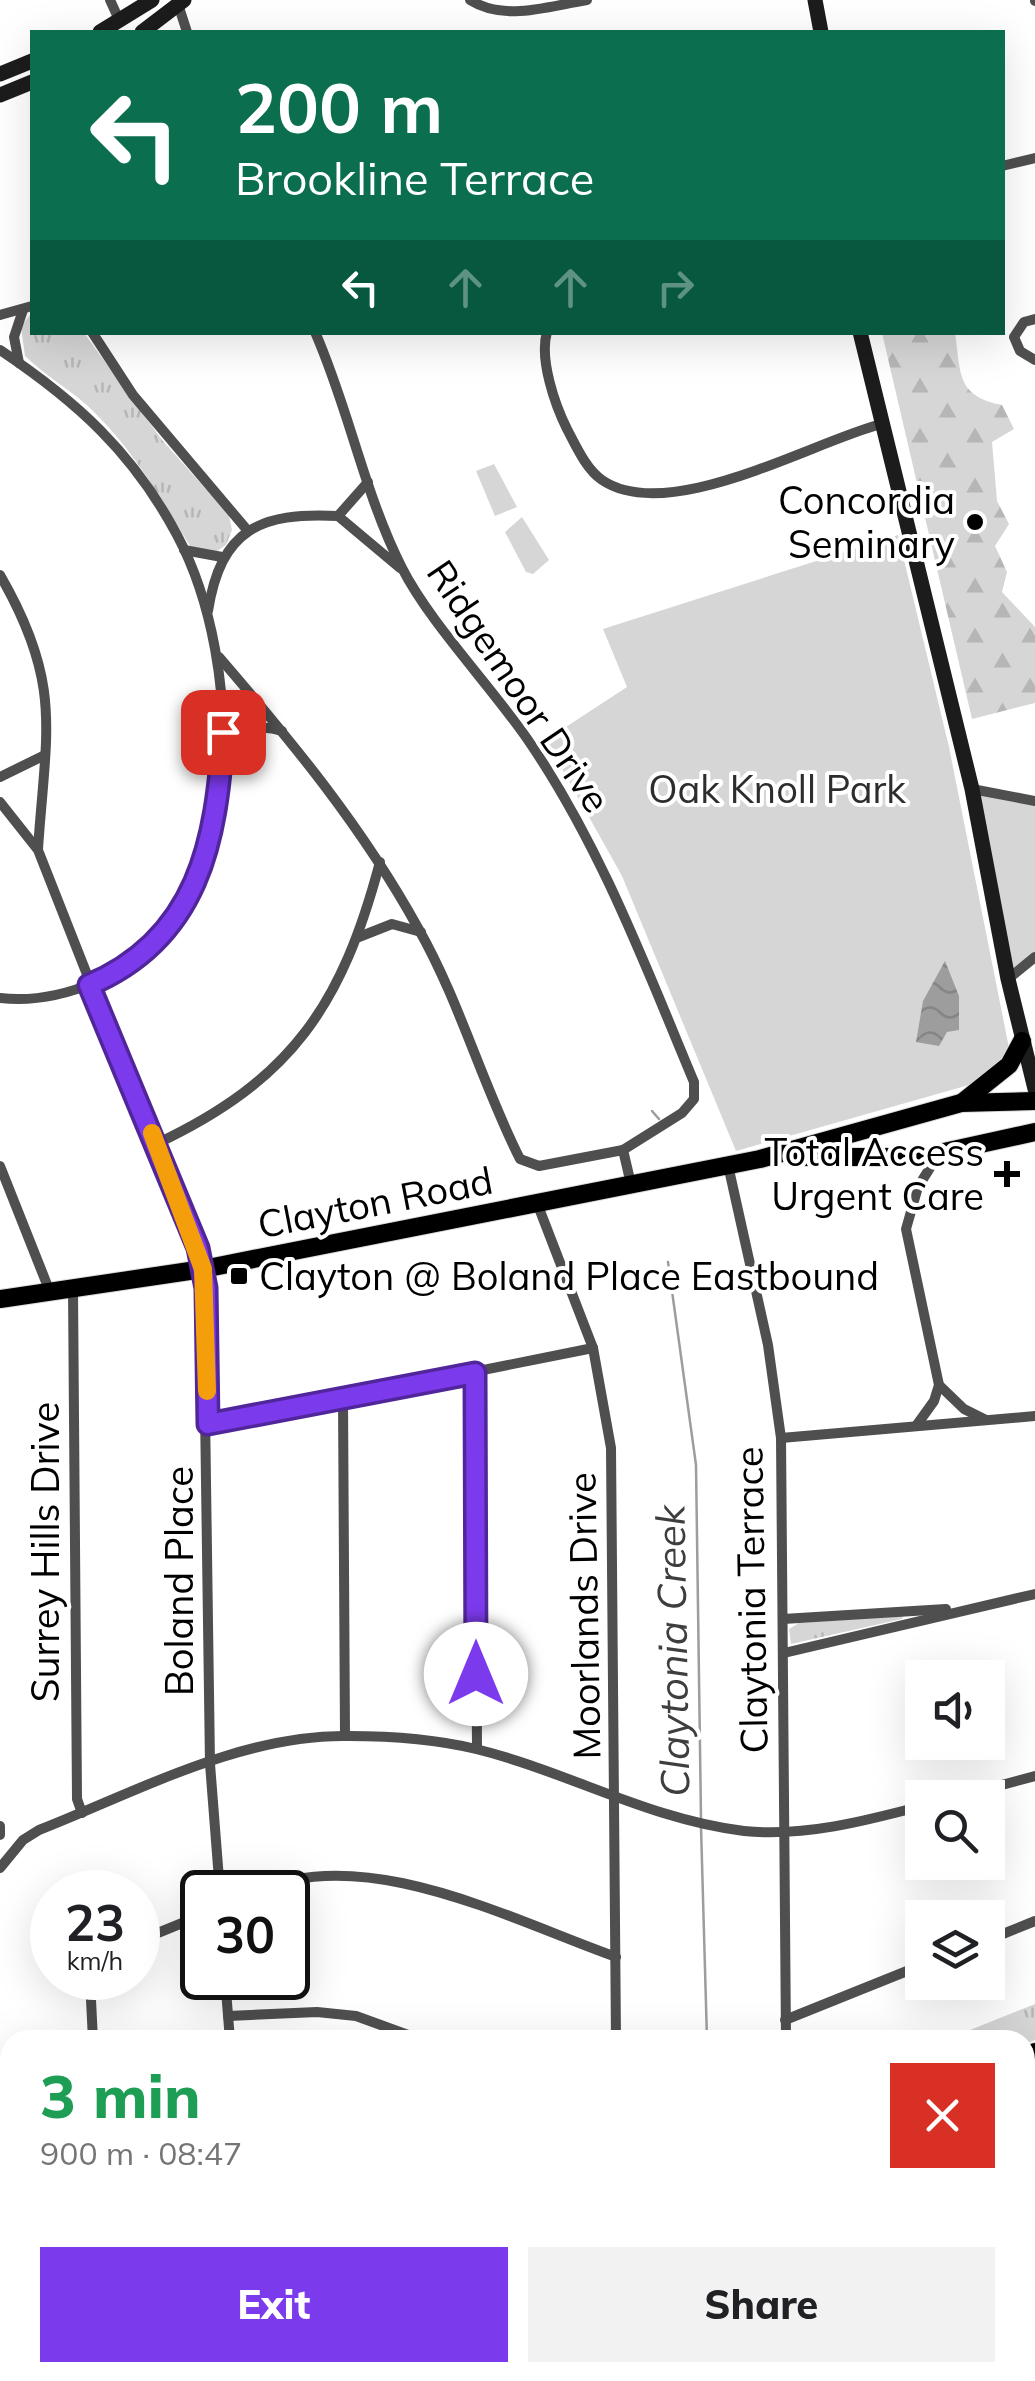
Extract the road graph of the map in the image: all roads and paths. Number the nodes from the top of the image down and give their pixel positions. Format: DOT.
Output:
graph roads {
  1 [pos="110,0"];
  2 [pos="152,0"];
  3 [pos="470,0"];
  4 [pos="581,0"];
  5 [pos="815,0"];
  6 [pos="180,2"];
  7 [pos="120,22"];
  8 [pos="104,30"];
  9 [pos="145,30"];
  10 [pos="187,30"];
  11 [pos="821,30"];
  12 [pos="30,61"];
  13 [pos="0,74"];
  14 [pos="30,83"];
  15 [pos="0,95"];
  16 [pos="1035,158"];
  17 [pos="1005,165"];
  18 [pos="28,308"];
  19 [pos="0,315"];
  20 [pos="1035,319"];
  21 [pos="94,335"];
  22 [pos="316,335"];
  23 [pos="547,335"];
  24 [pos="861,335"];
  25 [pos="0,350"];
  26 [pos="1035,360"];
  27 [pos="19,362"];
  28 [pos="882,424"];
  29 [pos="368,482"];
  30 [pos="338,516"];
  31 [pos="248,531"];
  32 [pos="184,550"];
  33 [pos="222,557"];
  34 [pos="404,572"];
  35 [pos="0,576"];
  36 [pos="208,614"];
  37 [pos="219,656"];
  38 [pos="283,731"];
  39 [pos="222,753"];
  40 [pos="44,754"];
  41 [pos="0,777"];
  42 [pos="972,789"];
  43 [pos="1035,801"];
  44 [pos="0,802"];
  45 [pos="38,850"];
  46 [pos="380,862"];
  47 [pos="421,932"];
  48 [pos="358,938"];
  49 [pos="1035,958"];
  50 [pos="1008,980"];
  51 [pos="89,985"];
  52 [pos="0,998"];
  53 [pos="1022,1041"];
  54 [pos="1035,1089"];
  55 [pos="1035,1101"];
  56 [pos="961,1103"];
  57 [pos="1035,1132"];
  58 [pos="156,1144"];
  59 [pos="623,1150"];
  60 [pos="939,1154"];
  61 [pos="760,1159"];
  62 [pos="728,1165"];
  63 [pos="1,1171"];
  64 [pos="632,1184"];
  65 [pos="537,1203"];
  66 [pos="203,1269"];
  67 [pos="73,1289"];
  68 [pos="50,1292"];
  69 [pos="0,1298"];
  70 [pos="593,1348"];
  71 [pos="475,1373"];
  72 [pos="939,1385"];
  73 [pos="343,1399"];
  74 [pos="1035,1416"];
  75 [pos="986,1420"];
  76 [pos="208,1424"];
  77 [pos="916,1426"];
  78 [pos="781,1438"];
  79 [pos="1035,1594"];
  80 [pos="967,1608"];
  81 [pos="783,1618"];
  82 [pos="784,1653"];
  83 [pos="346,1735"];
  84 [pos="477,1750"];
  85 [pos="210,1764"];
  86 [pos="1035,1776"];
  87 [pos="1005,1784"];
  88 [pos="616,1797"];
  89 [pos="905,1810"];
  90 [pos="82,1814"];
  91 [pos="0,1826"];
  92 [pos="783,1832"];
  93 [pos="0,1835"];
  94 [pos="0,1868"];
  95 [pos="218,1870"];
  96 [pos="310,1878"];
  97 [pos="1035,1921"];
  98 [pos="1005,1933"];
  99 [pos="616,1957"];
  100 [pos="905,1973"];
  101 [pos="91,2000"];
  102 [pos="227,2000"];
  103 [pos="228,2016"];
  104 [pos="785,2020"];
  105 [pos="92,2030"];
  106 [pos="229,2030"];
  107 [pos="394,2030"];
  108 [pos="616,2030"];
  109 [pos="786,2030"];
  1 -- 7 [label="street"];
  2 -- 7 [label="main road"];
  3 -- 4 [label="street"];
  5 -- 11 [label="main road"];
  6 -- 9 [label="main road"];
  6 -- 10 [label="street"];
  7 -- 8 [label="main road"];
  12 -- 13 [label="main road"];
  14 -- 15 [label="main road"];
  16 -- 17 [label="street"];
  18 -- 19 [label="street"];
  18 -- 27 [label="street"];
  20 -- 26 [label="street"];
  21 -- 31 [label="street"];
  22 -- 29 [label="street, Ridgemoor Drive"];
  23 -- 28 [label="street"];
  24 -- 28 [label="main road"];
  25 -- 27 [label="street"];
  27 -- 32 [label="street"];
  28 -- 42 [label="main road"];
  29 -- 30 [label="street"];
  29 -- 34 [label="street, Ridgemoor Drive"];
  30 -- 31 [label="street"];
  30 -- 34 [label="street"];
  31 -- 33 [label="street"];
  32 -- 33 [label="street"];
  32 -- 36 [label="street"];
  33 -- 36 [label="street"];
  34 -- 59 [label="street, Ridgemoor Drive"];
  35 -- 40 [label="street"];
  36 -- 37 [label="street"];
  37 -- 38 [label="street"];
  37 -- 39 [label="street"];
  38 -- 39 [label="street"];
  38 -- 46 [label="street"];
  39 -- 51 [label="street"];
  40 -- 41 [label="street"];
  40 -- 45 [label="street"];
  42 -- 43 [label="street"];
  42 -- 50 [label="main road"];
  44 -- 45 [label="street"];
  45 -- 51 [label="street, Boland Place"];
  46 -- 47 [label="street"];
  46 -- 48 [label="street"];
  47 -- 48 [label="street"];
  47 -- 59 [label="street"];
  48 -- 58 [label="street"];
  49 -- 50 [label="street"];
  50 -- 53 [label="main road"];
  51 -- 52 [label="street"];
  51 -- 58 [label="street, Boland Place"];
  53 -- 54 [label="main road"];
  53 -- 56 [label="main road"];
  55 -- 56 [label="main road, Clayton Road"];
  56 -- 61 [label="main road, Clayton Road"];
  57 -- 60 [label="main road, Clayton Road"];
  58 -- 66 [label="street, Boland Place"];
  59 -- 64 [label="street"];
  60 -- 61 [label="main road, Clayton Road"];
  60 -- 72 [label="street"];
  61 -- 62 [label="main road, Clayton Road"];
  62 -- 64 [label="main road, Clayton Road"];
  62 -- 78 [label="street, Claytonia Terrace"];
  63 -- 68 [label="street"];
  64 -- 65 [label="main road, Clayton Road"];
  65 -- 66 [label="main road, Clayton Road"];
  65 -- 70 [label="street, Moorlands Drive"];
  66 -- 67 [label="main road, Clayton Road"];
  66 -- 76 [label="street, Boland Place"];
  67 -- 68 [label="main road, Clayton Road"];
  67 -- 90 [label="street, Surrey Hills Drive"];
  68 -- 69 [label="main road, Clayton Road"];
  70 -- 71 [label="street"];
  70 -- 88 [label="street, Moorlands Drive"];
  71 -- 73 [label="street"];
  71 -- 84 [label="street"];
  72 -- 75 [label="street"];
  72 -- 77 [label="street"];
  73 -- 76 [label="street"];
  73 -- 83 [label="street"];
  74 -- 75 [label="street"];
  75 -- 77 [label="street"];
  76 -- 85 [label="street, Boland Place"];
  77 -- 78 [label="street"];
  78 -- 81 [label="street, Claytonia Terrace"];
  79 -- 80 [label="street"];
  80 -- 81 [label="street"];
  80 -- 82 [label="street"];
  81 -- 82 [label="street, Claytonia Terrace"];
  82 -- 92 [label="street, Claytonia Terrace"];
  83 -- 84 [label="street"];
  83 -- 85 [label="street"];
  84 -- 88 [label="street"];
  85 -- 90 [label="street"];
  85 -- 95 [label="street, Boland Place"];
  86 -- 87 [label="street"];
  88 -- 92 [label="street"];
  88 -- 99 [label="street, Moorlands Drive"];
  89 -- 92 [label="street"];
  90 -- 94 [label="street"];
  91 -- 93 [label="street"];
  92 -- 104 [label="street, Claytonia Terrace"];
  96 -- 99 [label="street"];
  97 -- 98 [label="street"];
  99 -- 108 [label="street, Moorlands Drive"];
  100 -- 104 [label="street"];
  101 -- 105 [label="street"];
  102 -- 103 [label="street"];
  103 -- 106 [label="street"];
  103 -- 107 [label="street"];
  104 -- 109 [label="street, Claytonia Terrace"];
}
